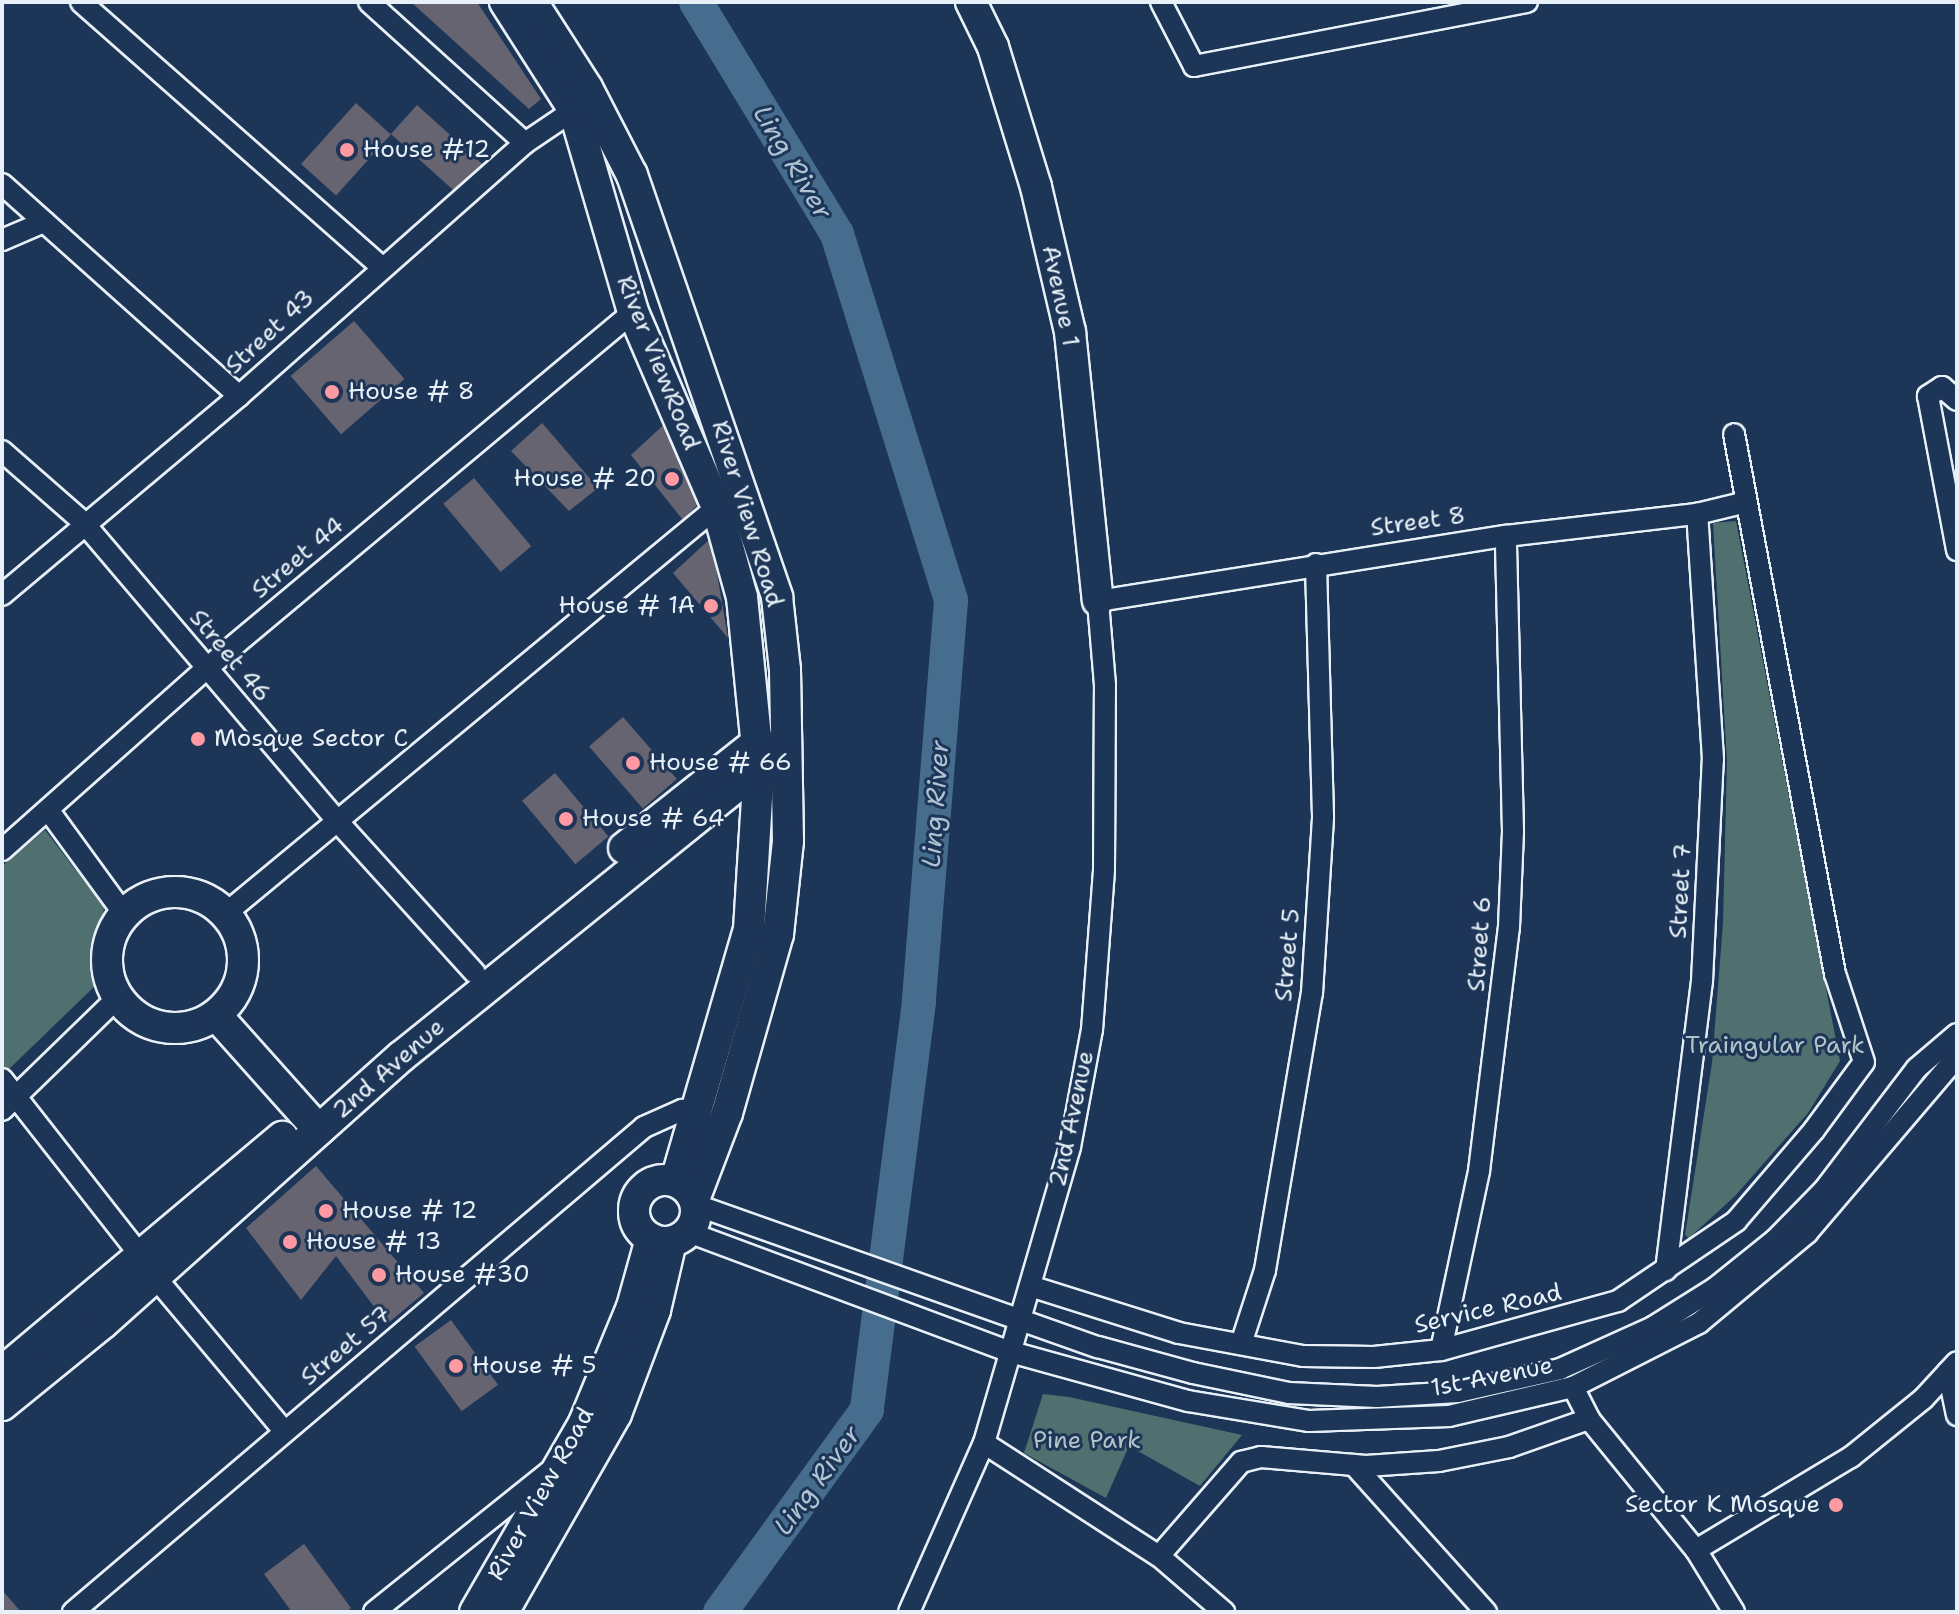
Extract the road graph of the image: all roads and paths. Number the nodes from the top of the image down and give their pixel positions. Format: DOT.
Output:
graph roads {
  1 [pos="81,2"];
  2 [pos="369,2"];
  3 [pos="505,2"];
  4 [pos="532,2"];
  5 [pos="971,2"];
  6 [pos="1161,2"];
  7 [pos="1527,2"];
  8 [pos="1431,11"];
  9 [pos="574,110"];
  10 [pos="525,143"];
  11 [pos="2,184"];
  12 [pos="44,222"];
  13 [pos="2,240"];
  14 [pos="380,266"];
  15 [pos="633,312"];
  16 [pos="239,396"];
  17 [pos="1957,400"];
  18 [pos="1734,434"];
  19 [pos="2,451"];
  20 [pos="1747,502"];
  21 [pos="717,507"];
  22 [pos="1697,514"];
  23 [pos="83,522"];
  24 [pos="1506,536"];
  25 [pos="1957,550"];
  26 [pos="1316,564"];
  27 [pos="2,595"];
  28 [pos="1098,601"];
  29 [pos="207,668"];
  30 [pos="787,735"];
  31 [pos="758,754"];
  32 [pos="49,811"];
  33 [pos="338,822"];
  34 [pos="2,850"];
  35 [pos="124,914"];
  36 [pos="225,914"];
  37 [pos="475,973"];
  38 [pos="118,997"];
  39 [pos="216,1015"];
  40 [pos="1957,1034"];
  41 [pos="1957,1057"];
  42 [pos="2,1079"];
  43 [pos="19,1096"];
  44 [pos="2,1110"];
  45 [pos="698,1113"];
  46 [pos="314,1123"];
  47 [pos="688,1218"];
  48 [pos="147,1266"];
  49 [pos="1666,1270"];
  50 [pos="1030,1286"];
  51 [pos="1021,1319"];
  52 [pos="1241,1344"];
  53 [pos="1441,1350"];
  54 [pos="1011,1352"];
  55 [pos="1952,1367"];
  56 [pos="2,1372"];
  57 [pos="1573,1387"];
  58 [pos="2,1405"];
  59 [pos="1957,1415"];
  60 [pos="1589,1419"];
  61 [pos="284,1431"];
  62 [pos="984,1443"];
  63 [pos="561,1462"];
  64 [pos="1354,1465"];
  65 [pos="1696,1550"];
  66 [pos="1159,1556"];
  67 [pos="73,1612"];
  68 [pos="374,1612"];
  69 [pos="475,1612"];
  70 [pos="503,1612"];
  71 [pos="909,1612"];
  72 [pos="1224,1612"];
  73 [pos="1486,1612"];
  74 [pos="1734,1612"];
  1 -- 14 [label="street"];
  2 -- 10 [label="street"];
  3 -- 9 [label="street, River ViewRoad"];
  4 -- 30 [label="street, River View Road"];
  5 -- 28 [label="street, Avenue 1"];
  6 -- 8 [label="street"];
  7 -- 8 [label="street"];
  9 -- 10 [label="street, Street 43"];
  9 -- 15 [label="street, River ViewRoad"];
  10 -- 14 [label="street, Street 43"];
  11 -- 12 [label="street"];
  12 -- 13 [label="street"];
  12 -- 16 [label="street"];
  14 -- 16 [label="street, Street 43"];
  15 -- 21 [label="street, River ViewRoad"];
  15 -- 29 [label="street, Street 44"];
  16 -- 23 [label="street, Street 43"];
  17 -- 25 [label="street"];
  18 -- 20 [label="street"];
  19 -- 23 [label="street, Street 46"];
  20 -- 22 [label="street, Street 8"];
  20 -- 49 [label="street, Service Road"];
  21 -- 31 [label="street, River ViewRoad"];
  21 -- 33 [label="street"];
  22 -- 24 [label="street, Street 8"];
  22 -- 49 [label="street, Street 7"];
  23 -- 27 [label="street, Street 43"];
  23 -- 29 [label="street, Street 46"];
  24 -- 26 [label="street, Street 8"];
  24 -- 53 [label="street, Street 6"];
  26 -- 28 [label="street, Street 8"];
  26 -- 52 [label="street, Street 5"];
  28 -- 50 [label="street, 2nd Avenue"];
  29 -- 32 [label="street, Street 44"];
  29 -- 33 [label="street, Street 46"];
  30 -- 31 [label="street, 2nd Avenue"];
  30 -- 47 [label="street, River View Road"];
  31 -- 37 [label="street, 2nd Avenue"];
  31 -- 45 [label="street, River View Road"];
  31 -- 46 [label="street, 2nd Avenue"];
  32 -- 34 [label="street, Street 44"];
  32 -- 35 [label="street"];
  33 -- 36 [label="street"];
  33 -- 37 [label="street, Street 46"];
  35 -- 36 [label="street"];
  35 -- 38 [label="street"];
  36 -- 39 [label="street"];
  37 -- 46 [label="street, 2nd Avenue"];
  38 -- 39 [label="street"];
  38 -- 43 [label="street"];
  39 -- 46 [label="street"];
  40 -- 51 [label="street, 1st Avenue"];
  41 -- 57 [label="street, 1st Avenue"];
  42 -- 43 [label="street"];
  43 -- 44 [label="street"];
  43 -- 48 [label="street"];
  45 -- 47 [label="street, River View Road"];
  45 -- 61 [label="street, Street 57"];
  46 -- 48 [label="street, 2nd Avenue"];
  47 -- 51 [label="street, 1st Avenue"];
  47 -- 54 [label="street, 1st Avenue"];
  47 -- 63 [label="street, River View Road"];
  47 -- 70 [label="street, River View Road"];
  48 -- 56 [label="street, 2nd Avenue"];
  48 -- 58 [label="street, 2nd Avenue"];
  48 -- 61 [label="street"];
  49 -- 53 [label="street, Service Road"];
  50 -- 51 [label="street, 2nd Avenue"];
  50 -- 52 [label="street, Service Road"];
  51 -- 54 [label="street, 2nd Avenue"];
  52 -- 53 [label="street, Service Road"];
  54 -- 57 [label="street, 1st Avenue"];
  54 -- 62 [label="street, 2nd Avenue"];
  55 -- 59 [label="street"];
  55 -- 65 [label="street"];
  57 -- 60 [label="street"];
  60 -- 64 [label="street"];
  60 -- 65 [label="street"];
  61 -- 67 [label="street, Street 57"];
  62 -- 66 [label="street"];
  62 -- 71 [label="street, 2nd Avenue"];
  63 -- 68 [label="street"];
  63 -- 69 [label="street, River View Road"];
  64 -- 66 [label="street"];
  64 -- 73 [label="street"];
  65 -- 74 [label="street"];
  66 -- 72 [label="street"];
}
